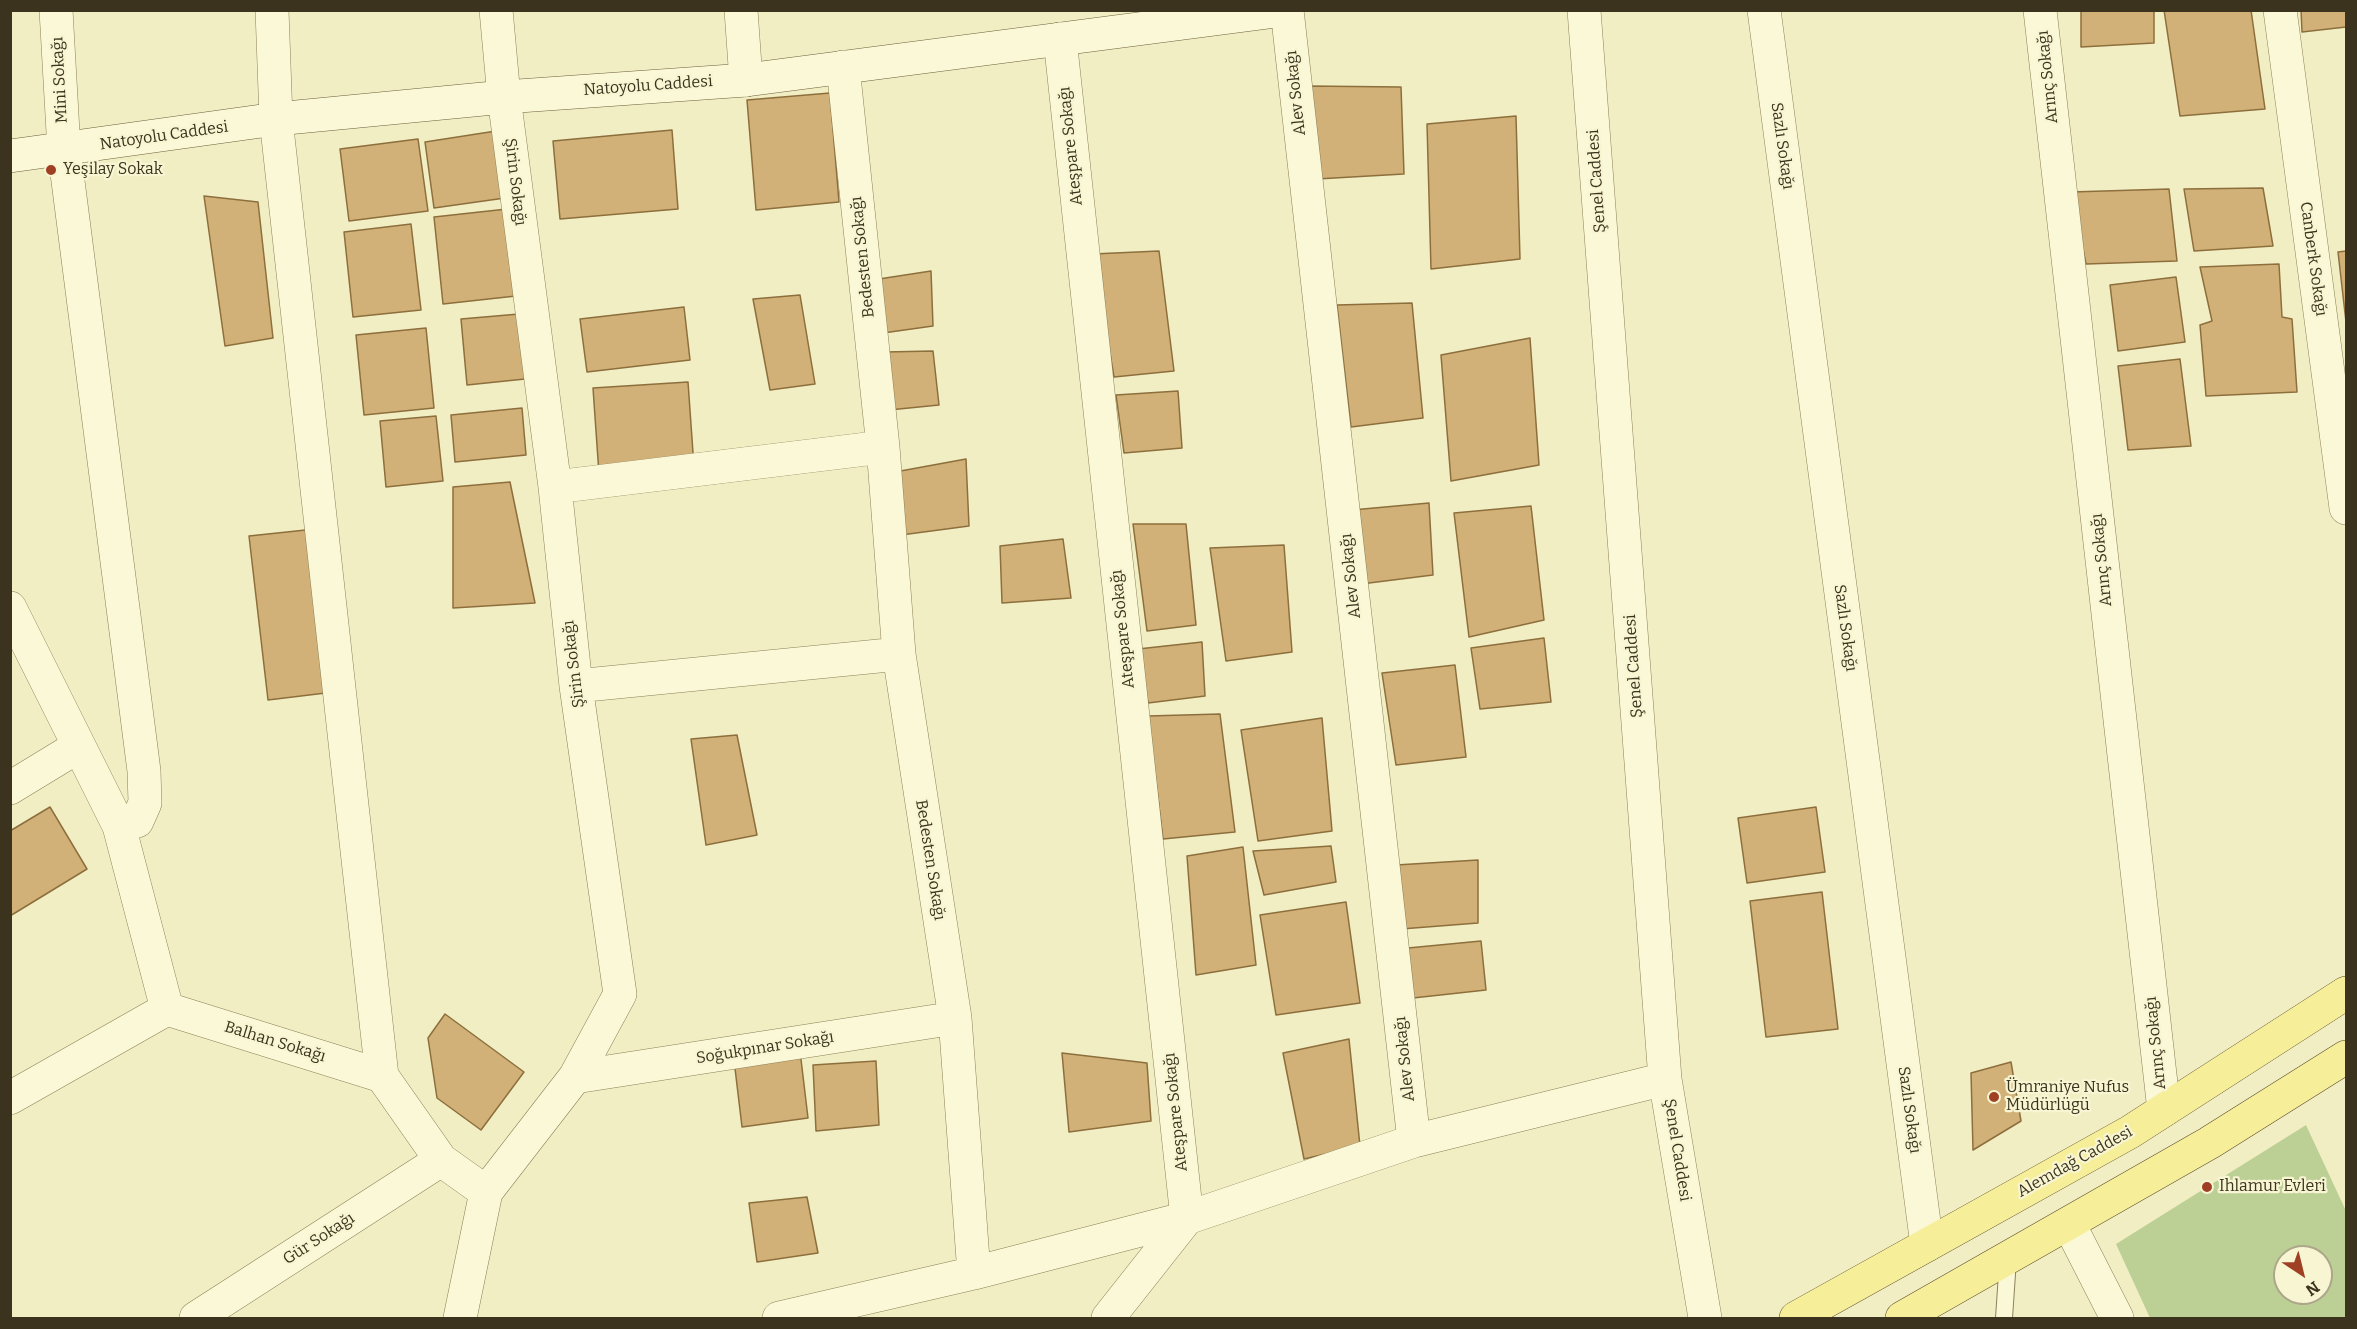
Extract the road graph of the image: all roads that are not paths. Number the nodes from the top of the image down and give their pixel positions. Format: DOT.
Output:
graph roads {
  1 [pos="56,10"];
  2 [pos="272,10"];
  3 [pos="496,10"];
  4 [pos="741,10"];
  5 [pos="1286,10"];
  6 [pos="1584,10"];
  7 [pos="1764,10"];
  8 [pos="2040,10"];
  9 [pos="2280,10"];
  10 [pos="1060,39"];
  11 [pos="843,67"];
  12 [pos="746,80"];
  13 [pos="504,97"];
  14 [pos="276,119"];
  15 [pos="64,150"];
  16 [pos="10,156"];
  17 [pos="882,447"];
  18 [pos="555,488"];
  19 [pos="2346,508"];
  20 [pos="10,608"];
  21 [pos="899,654"];
  22 [pos="576,686"];
  23 [pos="79,746"];
  24 [pos="10,788"];
  25 [pos="119,826"];
  26 [pos="2346,993"];
  27 [pos="167,1009"];
  28 [pos="955,1018"];
  29 [pos="2346,1057"];
  30 [pos="382,1076"];
  31 [pos="575,1077"];
  32 [pos="1665,1079"];
  33 [pos="10,1098"];
  34 [pos="2164,1110"];
  35 [pos="1414,1141"];
  36 [pos="441,1160"];
  37 [pos="486,1192"];
  38 [pos="1187,1218"];
  39 [pos="2069,1224"];
  40 [pos="1927,1245"];
  41 [pos="2008,1259"];
  42 [pos="974,1273"];
  43 [pos="196,1318"];
  44 [pos="460,1318"];
  45 [pos="779,1318"];
  46 [pos="1108,1318"];
  47 [pos="1705,1318"];
  48 [pos="1796,1318"];
  49 [pos="1902,1318"];
  50 [pos="2004,1318"];
  51 [pos="2117,1318"];
  1 -- 15 [label="street, Mini Sokağı"];
  2 -- 14 [label="street"];
  3 -- 13 [label="street, Şirin Sokağı"];
  4 -- 12 [label="street"];
  5 -- 10 [label="street, Natoyolu Caddesi"];
  5 -- 35 [label="street, Alev Sokağı"];
  6 -- 32 [label="street, Şenel Caddesi"];
  7 -- 40 [label="street, Sazlı Sokağı"];
  8 -- 34 [label="street, Arınç Sokağı"];
  9 -- 19 [label="street, Canberk Sokağı"];
  10 -- 11 [label="street, Natoyolu Caddesi"];
  10 -- 38 [label="street, Ateşpare Sokağı"];
  11 -- 12 [label="street, Natoyolu Caddesi"];
  11 -- 17 [label="street, Bedesten Sokağı"];
  12 -- 13 [label="street, Natoyolu Caddesi"];
  13 -- 14 [label="street, Natoyolu Caddesi"];
  13 -- 18 [label="street, Şirin Sokağı"];
  14 -- 15 [label="street, Natoyolu Caddesi"];
  14 -- 30 [label="street"];
  15 -- 16 [label="street, Natoyolu Caddesi"];
  15 -- 25 [label="street, Mini Sokağı"];
  17 -- 18 [label="street"];
  17 -- 21 [label="street, Bedesten Sokağı"];
  18 -- 22 [label="street, Şirin Sokağı"];
  20 -- 23 [label="street"];
  21 -- 22 [label="street"];
  21 -- 28 [label="street, Bedesten Sokağı"];
  22 -- 31 [label="street, Şirin Sokağı"];
  23 -- 24 [label="street"];
  23 -- 25 [label="street"];
  25 -- 27 [label="street"];
  26 -- 34 [label="main road, Alemdağ Caddesi"];
  27 -- 30 [label="street, Balhan Sokağı"];
  27 -- 33 [label="street"];
  28 -- 31 [label="street, Soğukpınar Sokağı"];
  28 -- 42 [label="street, Bedesten Sokağı"];
  29 -- 39 [label="main road"];
  30 -- 36 [label="street"];
  31 -- 37 [label="street, Şirin Sokağı"];
  32 -- 35 [label="street"];
  32 -- 47 [label="street, Şenel Caddesi"];
  34 -- 40 [label="main road, Alemdağ Caddesi"];
  35 -- 38 [label="street"];
  36 -- 37 [label="street"];
  36 -- 43 [label="street, Gür Sokağı"];
  37 -- 44 [label="street"];
  38 -- 42 [label="street"];
  38 -- 46 [label="street"];
  39 -- 41 [label="main road"];
  39 -- 51 [label="street"];
  40 -- 48 [label="main road, Alemdağ Caddesi"];
  41 -- 49 [label="main road"];
  41 -- 50 [label="lane"];
  42 -- 45 [label="street"];
}
